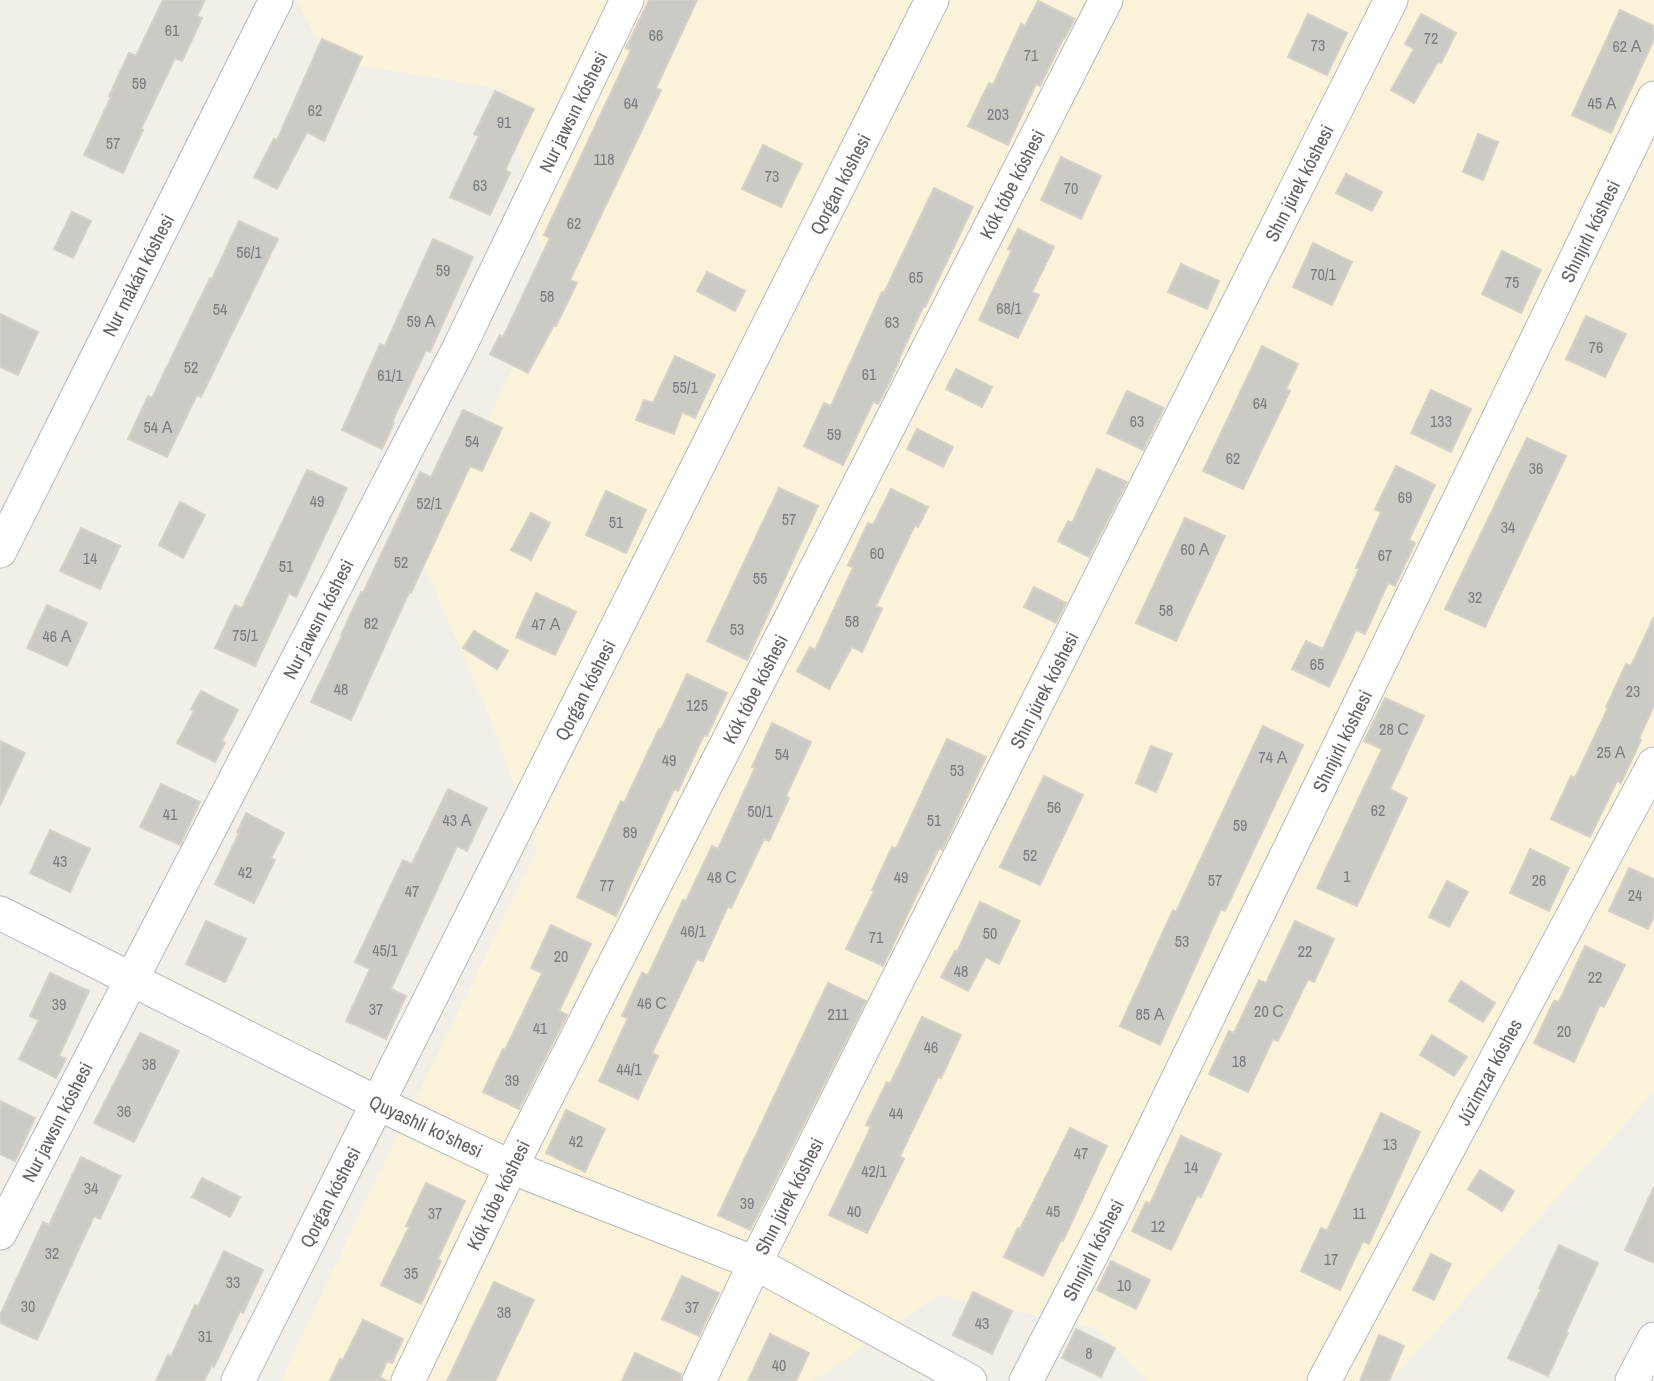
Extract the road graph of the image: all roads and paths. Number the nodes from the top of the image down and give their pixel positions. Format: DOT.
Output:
graph roads {
  1 [pos="276,0"];
  2 [pos="626,0"];
  3 [pos="932,0"];
  4 [pos="1107,0"];
  5 [pos="1391,0"];
  6 [pos="1654,98"];
  7 [pos="0,551"];
  8 [pos="1654,764"];
  9 [pos="0,913"];
  10 [pos="131,978"];
  11 [pos="377,1103"];
  12 [pos="511,1167"];
  13 [pos="0,1233"];
  14 [pos="755,1263"];
  15 [pos="1654,1339"];
  16 [pos="238,1381"];
  17 [pos="408,1381"];
  18 [pos="699,1381"];
  19 [pos="970,1381"];
  20 [pos="1027,1381"];
  21 [pos="1324,1381"];
  22 [pos="1632,1381"];
  1 -- 7 [label="street, Nur mákán kóshesi"];
  2 -- 10 [label="street, Nur jawsın kóshesi"];
  3 -- 11 [label="street, Qorǵan kóshesi"];
  4 -- 12 [label="street, Kók tóbe kóshesi"];
  5 -- 14 [label="street, Shın júrek kóshesi"];
  6 -- 20 [label="street, Shınjırlı kóshesi"];
  8 -- 21 [label="street, Júzimzar kóshes"];
  9 -- 10 [label="street, Quyashli ko'shesi"];
  10 -- 11 [label="street, Quyashli ko'shesi"];
  10 -- 13 [label="street, Nur jawsın kóshesi"];
  11 -- 12 [label="street, Quyashli ko'shesi"];
  11 -- 16 [label="street, Qorǵan kóshesi"];
  12 -- 14 [label="street, Quyashli ko'shesi"];
  12 -- 17 [label="street, Kók tóbe kóshesi"];
  14 -- 18 [label="street, Shın júrek kóshesi"];
  14 -- 19 [label="street, Quyashli ko'shesi"];
  15 -- 22 [label="street"];
}
